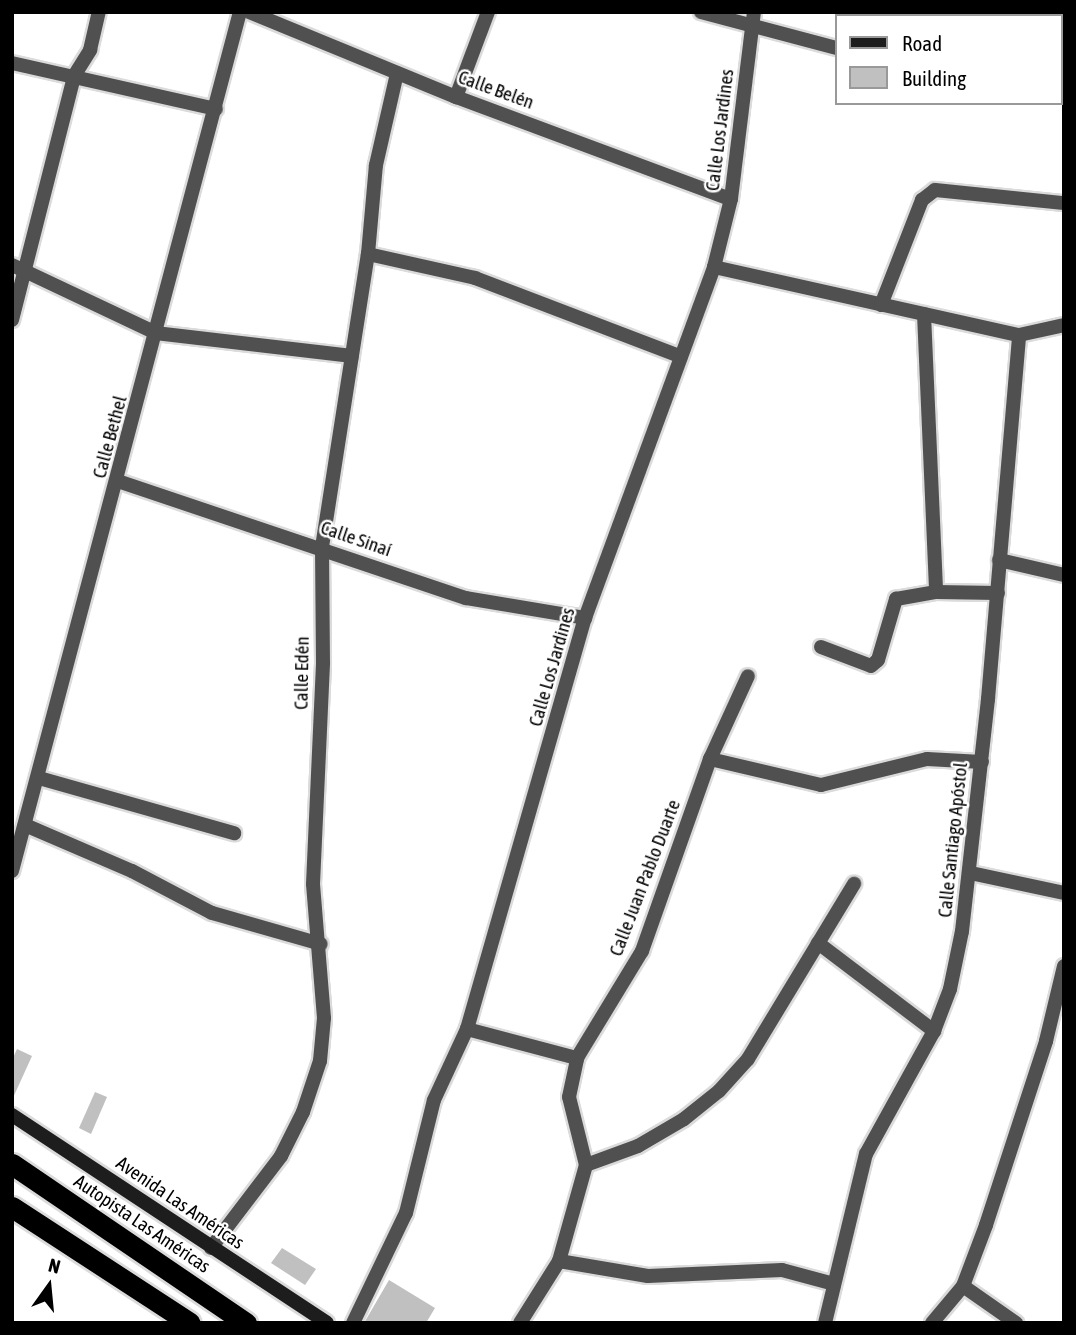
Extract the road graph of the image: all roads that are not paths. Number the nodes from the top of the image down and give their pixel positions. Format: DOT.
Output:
graph roads {
  1 [pos="99,12"];
  2 [pos="240,12"];
  3 [pos="249,12"];
  4 [pos="488,12"];
  5 [pos="701,12"];
  6 [pos="752,19"];
  7 [pos="834,47"];
  8 [pos="12,63"];
  9 [pos="397,73"];
  10 [pos="74,76"];
  11 [pos="456,97"];
  12 [pos="216,109"];
  13 [pos="731,199"];
  14 [pos="1064,202"];
  15 [pos="368,254"];
  16 [pos="714,267"];
  17 [pos="19,268"];
  18 [pos="881,305"];
  19 [pos="924,314"];
  20 [pos="12,320"];
  21 [pos="1064,325"];
  22 [pos="156,333"];
  23 [pos="1019,335"];
  24 [pos="352,356"];
  25 [pos="679,356"];
  26 [pos="118,481"];
  27 [pos="322,547"];
  28 [pos="999,560"];
  29 [pos="1064,575"];
  30 [pos="936,592"];
  31 [pos="998,593"];
  32 [pos="585,618"];
  33 [pos="821,647"];
  34 [pos="748,676"];
  35 [pos="710,759"];
  36 [pos="982,762"];
  37 [pos="39,778"];
  38 [pos="25,825"];
  39 [pos="234,834"];
  40 [pos="12,871"];
  41 [pos="971,873"];
  42 [pos="854,884"];
  43 [pos="1064,893"];
  44 [pos="818,943"];
  45 [pos="321,944"];
  46 [pos="1064,965"];
  47 [pos="467,1029"];
  48 [pos="934,1031"];
  49 [pos="577,1058"];
  50 [pos="12,1115"];
  51 [pos="12,1164"];
  52 [pos="586,1165"];
  53 [pos="12,1208"];
  54 [pos="211,1248"];
  55 [pos="559,1261"];
  56 [pos="834,1284"];
  57 [pos="963,1286"];
  58 [pos="190,1323"];
  59 [pos="246,1323"];
  60 [pos="327,1323"];
  61 [pos="353,1323"];
  62 [pos="520,1323"];
  63 [pos="825,1323"];
  64 [pos="932,1323"];
  65 [pos="1016,1323"];
  1 -- 10 [label="street"];
  2 -- 12 [label="street, Calle Bethel"];
  3 -- 9 [label="street, Calle Belén"];
  4 -- 11 [label="street"];
  5 -- 6 [label="street"];
  6 -- 7 [label="street"];
  6 -- 13 [label="street, Calle Los Jardines"];
  8 -- 10 [label="street"];
  9 -- 11 [label="street, Calle Belén"];
  9 -- 15 [label="street, Calle Edén"];
  10 -- 12 [label="street"];
  10 -- 17 [label="street"];
  11 -- 13 [label="street, Calle Belén"];
  12 -- 22 [label="street, Calle Bethel"];
  13 -- 16 [label="street, Calle Los Jardines"];
  14 -- 18 [label="street"];
  15 -- 24 [label="street, Calle Edén"];
  15 -- 25 [label="street"];
  16 -- 18 [label="street"];
  16 -- 25 [label="street, Calle Los Jardines"];
  17 -- 20 [label="street"];
  17 -- 22 [label="street"];
  18 -- 19 [label="street"];
  19 -- 23 [label="street"];
  19 -- 30 [label="street"];
  21 -- 23 [label="street"];
  22 -- 24 [label="street"];
  22 -- 26 [label="street, Calle Bethel"];
  23 -- 28 [label="street, Calle Santiago Apóstol"];
  24 -- 27 [label="street, Calle Edén"];
  25 -- 32 [label="street, Calle Los Jardines"];
  26 -- 27 [label="street, Calle Sinaí"];
  26 -- 37 [label="street, Calle Bethel"];
  27 -- 32 [label="street, Calle Sinaí"];
  27 -- 45 [label="street, Calle Edén"];
  28 -- 29 [label="street"];
  28 -- 31 [label="street, Calle Santiago Apóstol"];
  30 -- 31 [label="street"];
  30 -- 33 [label="street"];
  31 -- 36 [label="street, Calle Santiago Apóstol"];
  32 -- 47 [label="street, Calle Los Jardines"];
  34 -- 35 [label="street, Calle Juan Pablo Duarte"];
  35 -- 36 [label="street"];
  35 -- 49 [label="street, Calle Juan Pablo Duarte"];
  36 -- 41 [label="street, Calle Santiago Apóstol"];
  37 -- 38 [label="street, Calle Bethel"];
  37 -- 39 [label="street"];
  38 -- 40 [label="street, Calle Bethel"];
  38 -- 45 [label="street"];
  41 -- 43 [label="street"];
  41 -- 48 [label="street, Calle Santiago Apóstol"];
  42 -- 44 [label="street"];
  44 -- 48 [label="street"];
  44 -- 52 [label="street"];
  45 -- 54 [label="street, Calle Edén"];
  46 -- 57 [label="street"];
  47 -- 49 [label="street"];
  47 -- 61 [label="street, Calle Los Jardines"];
  48 -- 56 [label="street, Calle Santiago Apóstol"];
  49 -- 52 [label="street, Calle Juan Pablo Duarte"];
  50 -- 54 [label="main road, Avenida Las Américas"];
  51 -- 59 [label="highway, Autopista Las Américas"];
  52 -- 55 [label="street, Calle Juan Pablo Duarte"];
  53 -- 58 [label="highway"];
  54 -- 60 [label="main road, Avenida Las Américas"];
  55 -- 56 [label="street"];
  55 -- 62 [label="street, Calle Juan Pablo Duarte"];
  56 -- 63 [label="street, Calle Santiago Apóstol"];
  57 -- 64 [label="street"];
  57 -- 65 [label="street"];
}
